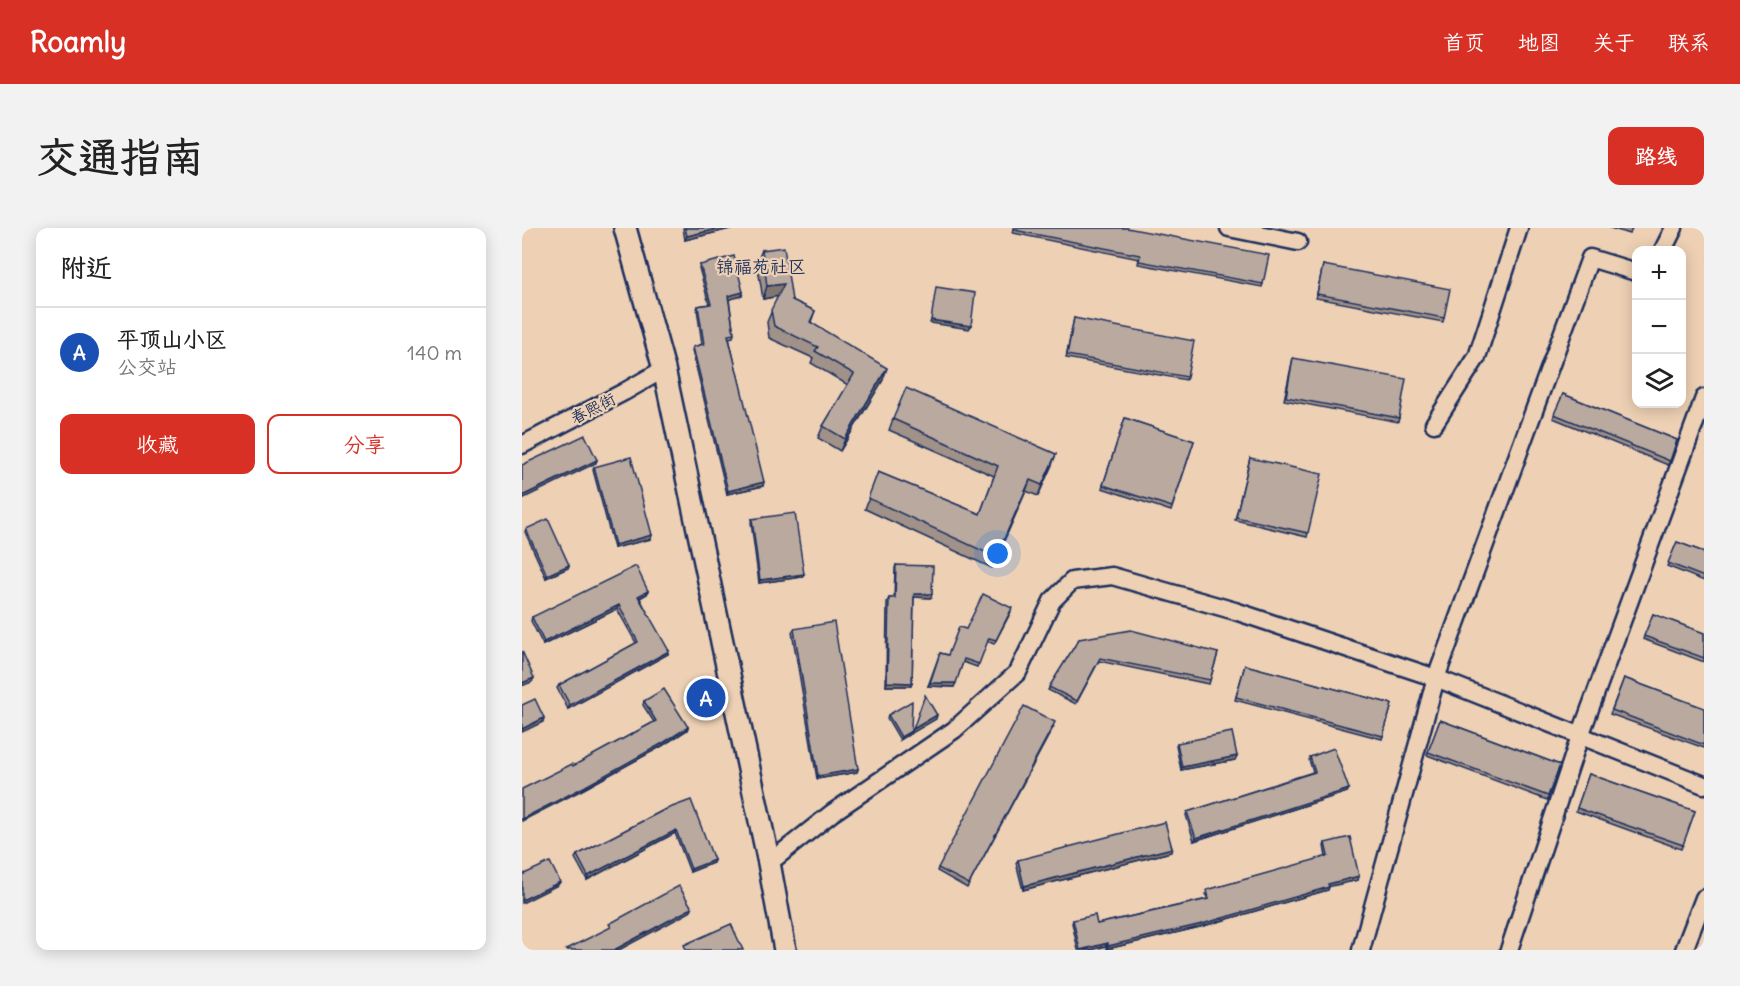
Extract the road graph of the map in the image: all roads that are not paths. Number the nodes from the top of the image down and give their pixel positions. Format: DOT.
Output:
graph roads {
  1 [pos="625,228"];
  2 [pos="1229,228"];
  3 [pos="1520,228"];
  4 [pos="1674,228"];
  5 [pos="1298,242"];
  6 [pos="1665,246"];
  7 [pos="1632,271"];
  8 [pos="664,369"];
  9 [pos="1704,398"];
  10 [pos="1434,424"];
  11 [pos="522,445"];
  12 [pos="1436,678"];
  13 [pos="1580,736"];
  14 [pos="1704,785"];
  15 [pos="769,863"];
  16 [pos="1704,898"];
  17 [pos="786,950"];
  18 [pos="1360,950"];
  19 [pos="1509,950"];
  20 [pos="1684,950"];
  1 -- 8 [label="street"];
  2 -- 5 [label="street"];
  3 -- 10 [label="street"];
  4 -- 6 [label="street"];
  7 -- 12 [label="street"];
  8 -- 11 [label="street, 春熙街"];
  8 -- 15 [label="street"];
  9 -- 13 [label="street"];
  12 -- 13 [label="street"];
  12 -- 15 [label="street"];
  12 -- 18 [label="street"];
  13 -- 14 [label="street"];
  13 -- 19 [label="street"];
  15 -- 17 [label="street"];
  16 -- 20 [label="street"];
}
